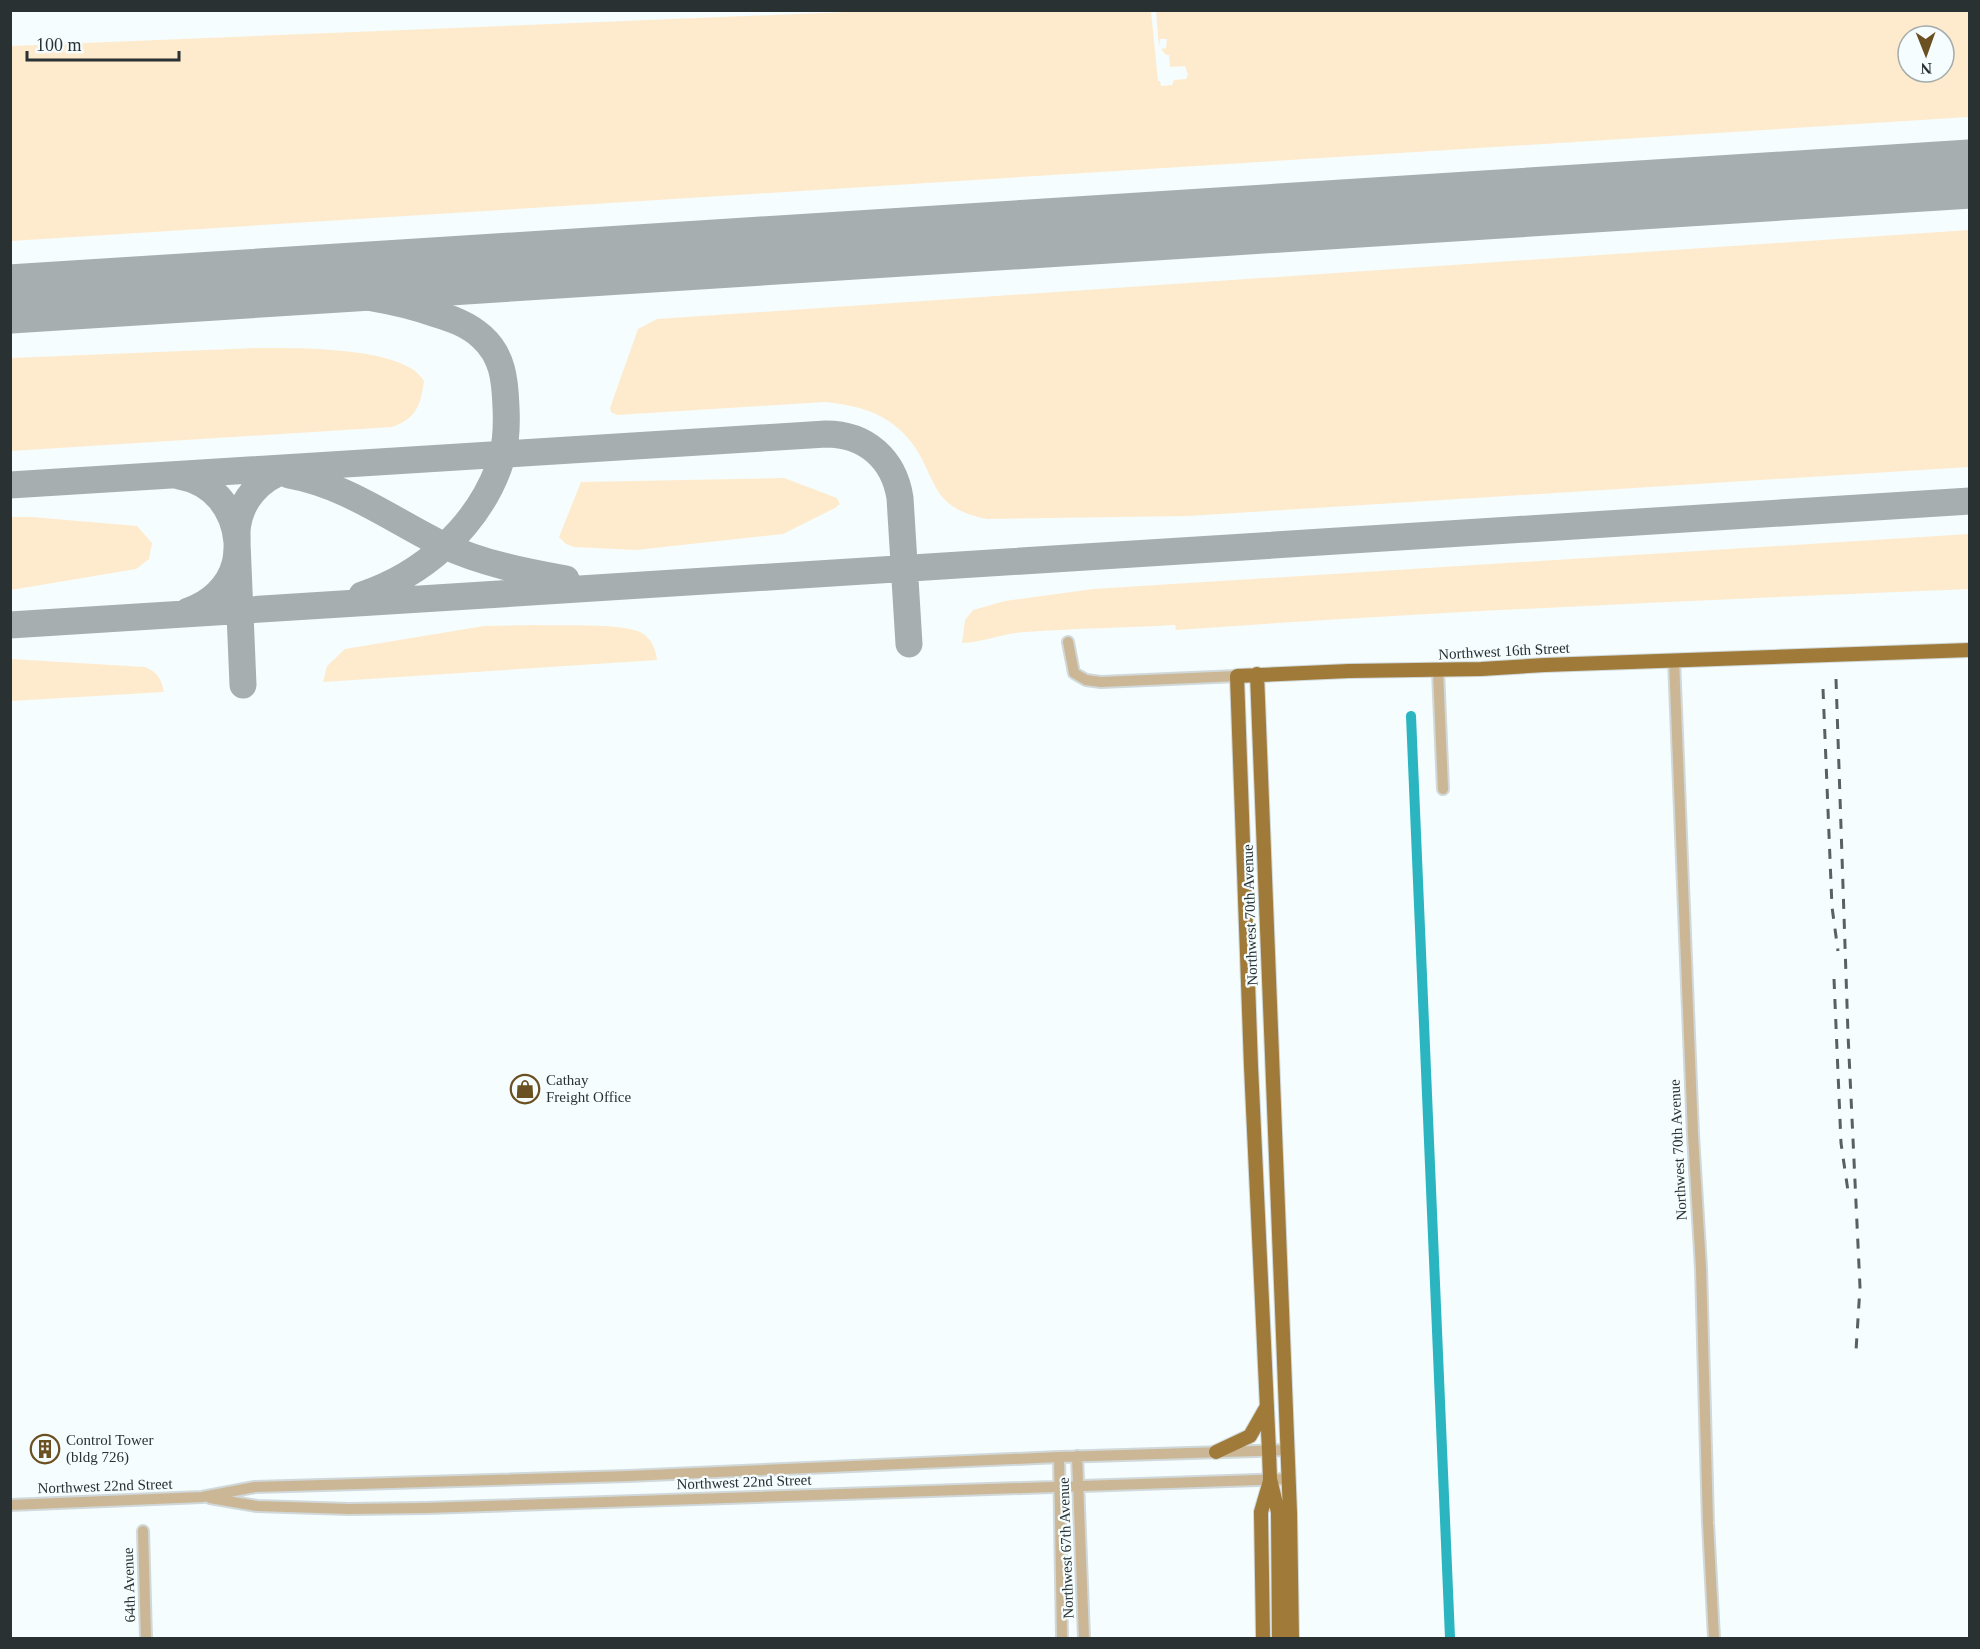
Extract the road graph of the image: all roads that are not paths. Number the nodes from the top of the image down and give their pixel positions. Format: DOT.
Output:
graph roads {
  1 [pos="1068,642"];
  2 [pos="1970,650"];
  3 [pos="1674,660"];
  4 [pos="1438,671"];
  5 [pos="1257,674"];
  6 [pos="1237,676"];
  7 [pos="1443,789"];
  8 [pos="1267,1406"];
  9 [pos="1269,1450"];
  10 [pos="1287,1450"];
  11 [pos="1216,1452"];
  12 [pos="1077,1456"];
  13 [pos="1059,1457"];
  14 [pos="1270,1479"];
  15 [pos="1288,1479"];
  16 [pos="1058,1487"];
  17 [pos="1078,1487"];
  18 [pos="202,1497"];
  19 [pos="10,1505"];
  20 [pos="143,1531"];
  21 [pos="146,1638"];
  22 [pos="1062,1638"];
  23 [pos="1084,1638"];
  24 [pos="1263,1638"];
  25 [pos="1279,1638"];
  26 [pos="1292,1638"];
  27 [pos="1714,1638"];
  1 -- 6 [label="street, Northwest 16th Street"];
  2 -- 3 [label="main road, Northwest 16th Street"];
  3 -- 4 [label="main road, Northwest 16th Street"];
  3 -- 27 [label="street, Northwest 70th Avenue"];
  4 -- 5 [label="main road, Northwest 16th Street"];
  4 -- 7 [label="street"];
  5 -- 6 [label="main road, Northwest 16th Street"];
  5 -- 10 [label="main road, Northwest 70th Avenue"];
  6 -- 8 [label="main road, Northwest 70th Avenue"];
  8 -- 9 [label="main road, Northwest 70th Avenue"];
  8 -- 11 [label="main road"];
  9 -- 10 [label="street, Northwest 22nd Street"];
  9 -- 11 [label="street, Northwest 22nd Street"];
  9 -- 14 [label="main road, Northwest 70th Avenue"];
  10 -- 15 [label="main road, Northwest 70th Avenue"];
  11 -- 12 [label="street, Northwest 22nd Street"];
  12 -- 13 [label="street, Northwest 22nd Street"];
  12 -- 17 [label="street, Northwest 67th Avenue"];
  13 -- 16 [label="street, Northwest 67th Avenue"];
  13 -- 18 [label="street, Northwest 22nd Street"];
  14 -- 15 [label="street, Northwest 22nd Street"];
  14 -- 17 [label="street, Northwest 22nd Street"];
  14 -- 24 [label="main road"];
  14 -- 25 [label="main road"];
  15 -- 26 [label="main road, Northwest 70th Avenue"];
  16 -- 17 [label="street, Northwest 22nd Street"];
  16 -- 18 [label="street, Northwest 22nd Street"];
  16 -- 22 [label="street, Northwest 67th Avenue"];
  17 -- 23 [label="street, Northwest 67th Avenue"];
  18 -- 19 [label="street, Northwest 22nd Street"];
  20 -- 21 [label="street, 64th Avenue"];
}
